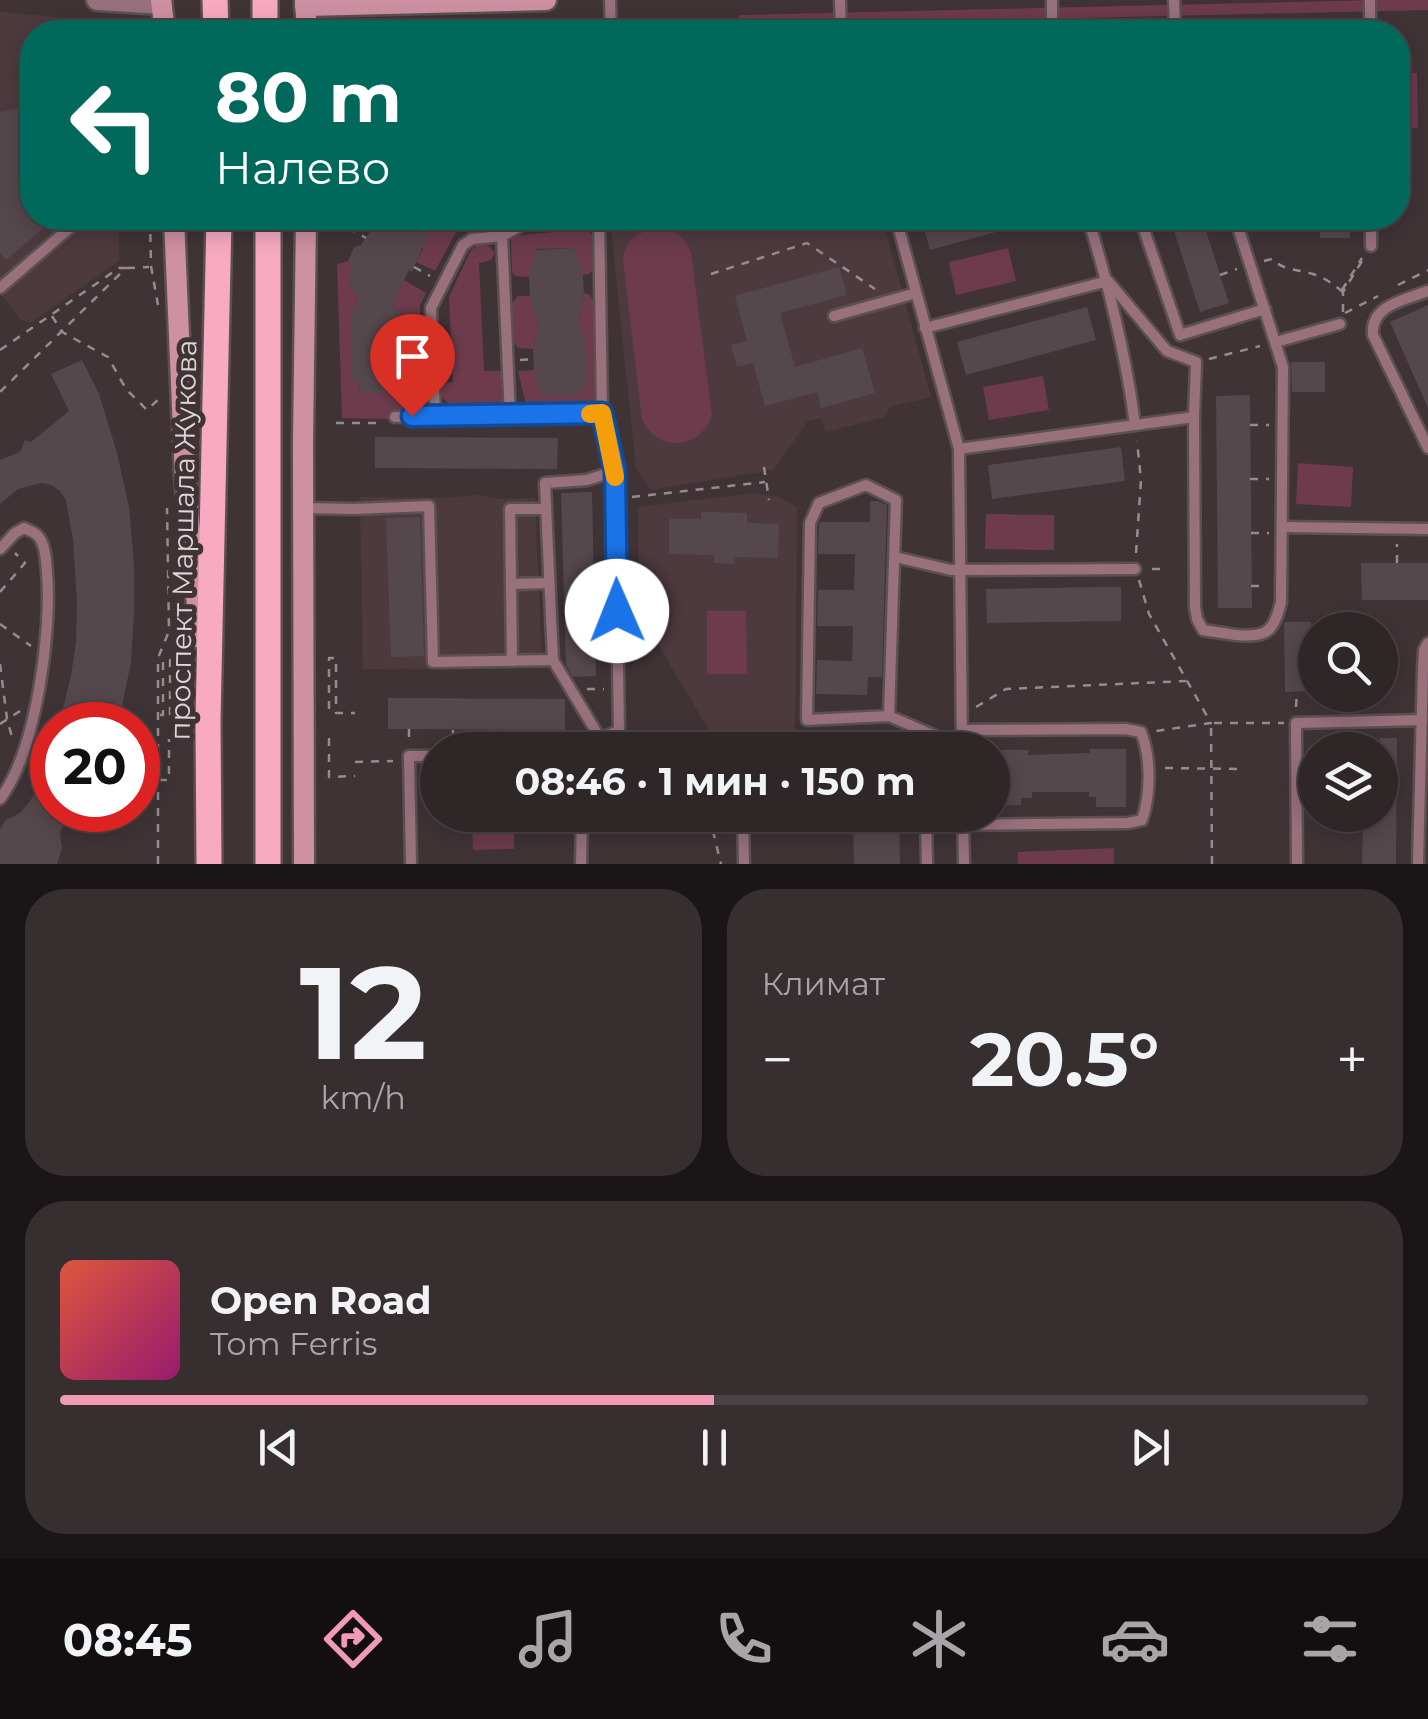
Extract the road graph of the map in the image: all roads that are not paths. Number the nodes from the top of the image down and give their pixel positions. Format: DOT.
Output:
graph roads {
  1 [pos="546,0"];
  2 [pos="111,1"];
  3 [pos="473,1"];
  4 [pos="162,2"];
  5 [pos="400,2"];
  6 [pos="305,3"];
  7 [pos="68,230"];
  8 [pos="175,230"];
  9 [pos="220,230"];
  10 [pos="268,230"];
  11 [pos="306,230"];
  12 [pos="512,230"];
  13 [pos="599,230"];
  14 [pos="899,230"];
  15 [pos="1092,230"];
  16 [pos="1144,230"];
  17 [pos="1237,230"];
  18 [pos="1371,230"];
  19 [pos="502,236"];
  20 [pos="1371,244"];
  21 [pos="1108,282"];
  22 [pos="0,288"];
  23 [pos="1428,290"];
  24 [pos="916,293"];
  25 [pos="1265,309"];
  26 [pos="834,316"];
  27 [pos="1342,319"];
  28 [pos="926,328"];
  29 [pos="1276,342"];
  30 [pos="602,413"];
  31 [pos="435,416"];
  32 [pos="510,416"];
  33 [pos="1194,417"];
  34 [pos="395,420"];
  35 [pos="1135,425"];
  36 [pos="1428,448"];
  37 [pos="958,449"];
  38 [pos="615,471"];
  39 [pos="303,508"];
  40 [pos="546,509"];
  41 [pos="1282,527"];
  42 [pos="1428,529"];
  43 [pos="2,546"];
  44 [pos="895,557"];
  45 [pos="1135,569"];
  46 [pos="960,570"];
  47 [pos="549,583"];
  48 [pos="511,584"];
  49 [pos="1428,643"];
  50 [pos="512,660"];
  51 [pos="552,660"];
  52 [pos="1425,669"];
  53 [pos="889,716"];
  54 [pos="208,720"];
  55 [pos="1422,720"];
  56 [pos="596,732"];
  57 [pos="614,732"];
  58 [pos="928,732"];
  59 [pos="962,732"];
  60 [pos="1010,737"];
  61 [pos="420,756"];
  62 [pos="1424,763"];
  63 [pos="0,800"];
  64 [pos="1010,821"];
  65 [pos="582,832"];
  66 [pos="743,832"];
  67 [pos="926,832"];
  68 [pos="963,832"];
  69 [pos="208,864"];
  70 [pos="268,864"];
  71 [pos="304,864"];
  72 [pos="411,864"];
  73 [pos="581,864"];
  74 [pos="744,864"];
  75 [pos="927,864"];
  76 [pos="964,864"];
  77 [pos="1297,864"];
  78 [pos="1418,864"];
  1 -- 3 [label="main road"];
  2 -- 4 [label="street"];
  3 -- 5 [label="main road"];
  5 -- 6 [label="main road"];
  7 -- 22 [label="lane"];
  8 -- 54 [label="main road"];
  9 -- 54 [label="main road, проспект Маршала Жукова"];
  10 -- 70 [label="main road"];
  11 -- 39 [label="main road"];
  12 -- 19 [label="lane"];
  13 -- 30 [label="lane"];
  14 -- 24 [label="lane"];
  15 -- 21 [label="lane"];
  16 -- 25 [label="lane"];
  17 -- 25 [label="lane"];
  18 -- 20 [label="lane"];
  19 -- 31 [label="lane"];
  19 -- 32 [label="lane"];
  21 -- 28 [label="lane"];
  21 -- 33 [label="lane"];
  21 -- 35 [label="lane"];
  23 -- 36 [label="lane"];
  24 -- 26 [label="lane"];
  24 -- 28 [label="lane"];
  25 -- 29 [label="lane"];
  27 -- 29 [label="lane"];
  28 -- 37 [label="lane"];
  29 -- 41 [label="lane"];
  30 -- 32 [label="lane"];
  30 -- 38 [label="lane"];
  31 -- 32 [label="lane"];
  31 -- 34 [label="lane"];
  33 -- 35 [label="lane"];
  33 -- 41 [label="lane"];
  35 -- 37 [label="lane"];
  37 -- 46 [label="lane"];
  38 -- 40 [label="lane"];
  38 -- 57 [label="lane"];
  39 -- 50 [label="lane"];
  39 -- 71 [label="main road"];
  40 -- 47 [label="lane"];
  40 -- 48 [label="lane"];
  41 -- 42 [label="lane"];
  43 -- 63 [label="lane"];
  44 -- 46 [label="lane"];
  44 -- 53 [label="lane"];
  44 -- 53 [label="lane"];
  45 -- 46 [label="lane"];
  46 -- 59 [label="lane"];
  47 -- 48 [label="lane"];
  47 -- 51 [label="lane"];
  48 -- 50 [label="lane"];
  49 -- 52 [label="lane"];
  50 -- 51 [label="lane"];
  51 -- 56 [label="lane"];
  52 -- 55 [label="lane"];
  53 -- 58 [label="lane"];
  54 -- 69 [label="main road, проспект Маршала Жукова"];
  55 -- 62 [label="lane"];
  55 -- 77 [label="lane"];
  60 -- 64 [label="lane"];
  61 -- 72 [label="lane"];
  62 -- 78 [label="lane"];
  65 -- 73 [label="lane"];
  66 -- 74 [label="lane"];
  67 -- 75 [label="lane"];
  68 -- 76 [label="lane"];
}
